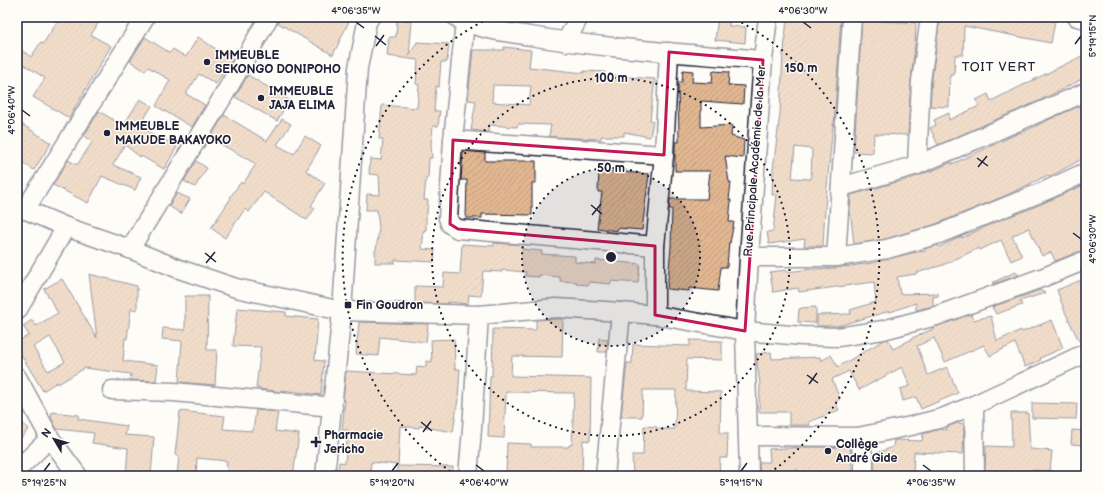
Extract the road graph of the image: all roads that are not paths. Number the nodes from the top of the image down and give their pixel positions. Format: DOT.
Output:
graph roads {
  1 [pos="146,17"];
  2 [pos="269,17"];
  3 [pos="370,17"];
  4 [pos="579,17"];
  5 [pos="768,17"];
  6 [pos="852,17"];
  7 [pos="930,17"];
  8 [pos="1078,17"];
  9 [pos="461,19"];
  10 [pos="1086,19"];
  11 [pos="490,23"];
  12 [pos="566,42"];
  13 [pos="669,52"];
  14 [pos="763,60"];
  15 [pos="1086,92"];
  16 [pos="453,140"];
  17 [pos="664,155"];
  18 [pos="917,165"];
  19 [pos="1086,172"];
  20 [pos="841,187"];
  21 [pos="21,208"];
  22 [pos="66,227"];
  23 [pos="655,246"];
  24 [pos="130,250"];
  25 [pos="749,257"];
  26 [pos="836,257"];
  27 [pos="1086,260"];
  28 [pos="17,311"];
  29 [pos="342,311"];
  30 [pos="621,312"];
  31 [pos="479,315"];
  32 [pos="655,315"];
  33 [pos="745,331"];
  34 [pos="1086,353"];
  35 [pos="17,377"];
  36 [pos="112,390"];
  37 [pos="974,405"];
  38 [pos="332,407"];
  39 [pos="748,436"];
  40 [pos="858,437"];
  41 [pos="50,438"];
  42 [pos="17,470"];
  43 [pos="78,476"];
  44 [pos="325,476"];
  45 [pos="468,476"];
  46 [pos="605,476"];
  47 [pos="749,476"];
  48 [pos="864,476"];
  49 [pos="975,476"];
  1 -- 21 [label="street"];
  2 -- 24 [label="street"];
  3 -- 29 [label="street"];
  4 -- 12 [label="street"];
  5 -- 14 [label="street"];
  6 -- 20 [label="street"];
  7 -- 18 [label="street"];
  8 -- 10 [label="street"];
  9 -- 11 [label="street, Rue Principale Académie de la Mer"];
  9 -- 16 [label="street"];
  11 -- 12 [label="street, Rue Principale Académie de la Mer"];
  12 -- 13 [label="street, Rue Principale Académie de la Mer"];
  13 -- 14 [label="street, Rue Principale Académie de la Mer"];
  13 -- 17 [label="street"];
  14 -- 25 [label="street, Rue Principale Académie de la Mer"];
  15 -- 18 [label="street"];
  16 -- 17 [label="street"];
  16 -- 23 [label="street"];
  17 -- 23 [label="street"];
  18 -- 20 [label="street"];
  19 -- 26 [label="street"];
  20 -- 26 [label="street"];
  21 -- 22 [label="street"];
  22 -- 24 [label="street"];
  22 -- 28 [label="street"];
  23 -- 32 [label="street"];
  24 -- 29 [label="street"];
  25 -- 26 [label="street"];
  25 -- 33 [label="street, Rue Principale Académie de la Mer"];
  27 -- 33 [label="street"];
  29 -- 31 [label="street"];
  29 -- 38 [label="street"];
  30 -- 31 [label="street"];
  30 -- 32 [label="street"];
  30 -- 46 [label="street"];
  31 -- 45 [label="street"];
  32 -- 33 [label="street"];
  33 -- 39 [label="street, Rue Principale Académie de la Mer"];
  34 -- 37 [label="street"];
  35 -- 41 [label="street"];
  36 -- 38 [label="street"];
  37 -- 40 [label="street"];
  37 -- 49 [label="street"];
  38 -- 44 [label="street"];
  39 -- 40 [label="street"];
  39 -- 47 [label="street, Rue Principale Académie de la Mer"];
  40 -- 48 [label="street"];
  41 -- 42 [label="street"];
  41 -- 43 [label="street"];
}
